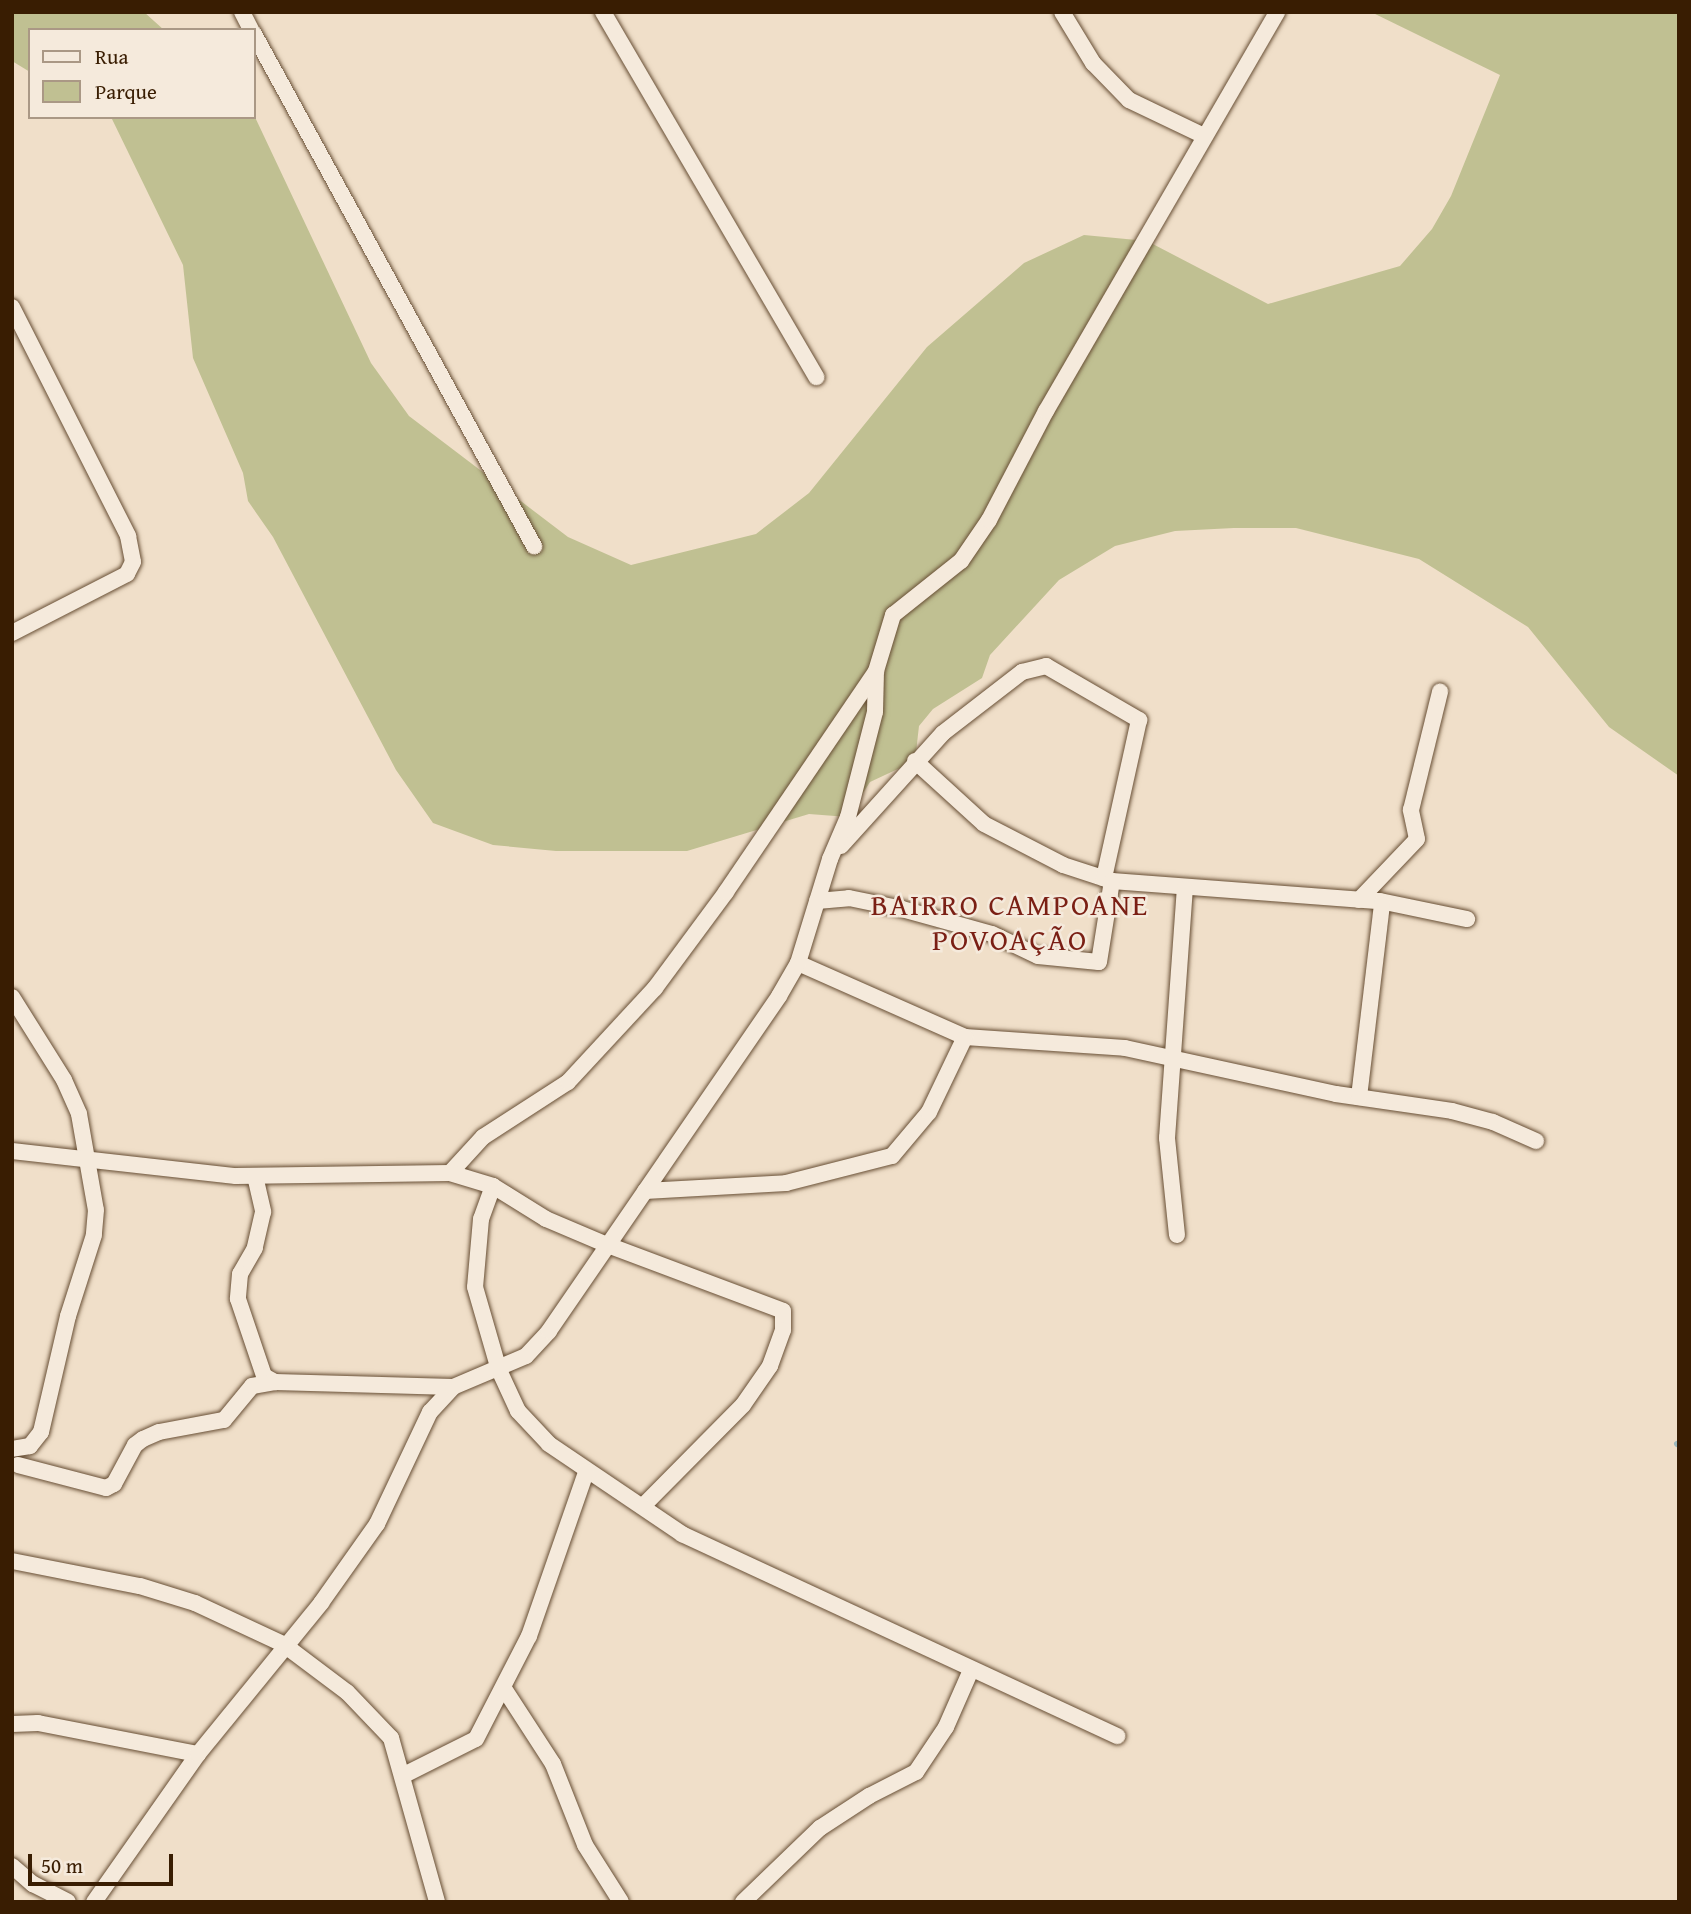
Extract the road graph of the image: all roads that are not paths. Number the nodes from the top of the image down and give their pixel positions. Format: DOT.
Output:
graph roads {
  1 [pos="242,12"];
  2 [pos="603,12"];
  3 [pos="1062,12"];
  4 [pos="1277,12"];
  5 [pos="251,28"];
  6 [pos="256,37"];
  7 [pos="1204,136"];
  8 [pos="12,307"];
  9 [pos="816,377"];
  10 [pos="534,546"];
  11 [pos="12,633"];
  12 [pos="876,671"];
  13 [pos="1440,692"];
  14 [pos="915,761"];
  15 [pos="830,859"];
  16 [pos="1108,879"];
  17 [pos="1185,888"];
  18 [pos="1359,900"];
  19 [pos="817,901"];
  20 [pos="1382,903"];
  21 [pos="1466,919"];
  22 [pos="798,963"];
  23 [pos="12,997"];
  24 [pos="965,1037"];
  25 [pos="1175,1058"];
  26 [pos="1359,1097"];
  27 [pos="1536,1142"];
  28 [pos="12,1151"];
  29 [pos="85,1157"];
  30 [pos="450,1173"];
  31 [pos="255,1176"];
  32 [pos="493,1186"];
  33 [pos="645,1191"];
  34 [pos="1177,1235"];
  35 [pos="605,1244"];
  36 [pos="499,1370"];
  37 [pos="275,1382"];
  38 [pos="453,1387"];
  39 [pos="30,1446"];
  40 [pos="12,1449"];
  41 [pos="15,1469"];
  42 [pos="586,1472"];
  43 [pos="643,1506"];
  44 [pos="12,1561"];
  45 [pos="283,1644"];
  46 [pos="971,1670"];
  47 [pos="505,1689"];
  48 [pos="12,1724"];
  49 [pos="1117,1736"];
  50 [pos="198,1754"];
  51 [pos="404,1775"];
  52 [pos="12,1866"];
  53 [pos="68,1902"];
  54 [pos="94,1902"];
  55 [pos="437,1902"];
  56 [pos="621,1902"];
  57 [pos="743,1902"];
  1 -- 5 [label="street"];
  2 -- 9 [label="street"];
  3 -- 7 [label="street"];
  4 -- 7 [label="street"];
  6 -- 10 [label="street"];
  7 -- 12 [label="street"];
  8 -- 11 [label="street"];
  12 -- 15 [label="street"];
  12 -- 30 [label="street"];
  13 -- 18 [label="street"];
  14 -- 15 [label="street"];
  14 -- 16 [label="street"];
  14 -- 16 [label="street"];
  15 -- 19 [label="street"];
  16 -- 17 [label="street"];
  16 -- 19 [label="street"];
  17 -- 18 [label="street"];
  17 -- 25 [label="street"];
  18 -- 20 [label="street"];
  19 -- 22 [label="street"];
  20 -- 21 [label="street"];
  20 -- 26 [label="street"];
  22 -- 24 [label="street"];
  22 -- 33 [label="street"];
  23 -- 29 [label="street"];
  24 -- 25 [label="street"];
  24 -- 33 [label="street"];
  25 -- 26 [label="street"];
  25 -- 34 [label="street"];
  26 -- 27 [label="street"];
  28 -- 29 [label="street"];
  29 -- 31 [label="street"];
  29 -- 39 [label="street"];
  30 -- 31 [label="street"];
  30 -- 32 [label="street"];
  31 -- 37 [label="street"];
  32 -- 35 [label="street"];
  32 -- 36 [label="street"];
  33 -- 35 [label="street"];
  35 -- 36 [label="street"];
  35 -- 43 [label="street"];
  36 -- 38 [label="street"];
  36 -- 42 [label="street"];
  37 -- 38 [label="street"];
  37 -- 41 [label="street"];
  38 -- 45 [label="street"];
  39 -- 40 [label="street"];
  39 -- 41 [label="street"];
  42 -- 43 [label="street"];
  42 -- 47 [label="street"];
  43 -- 46 [label="street"];
  44 -- 45 [label="street"];
  45 -- 50 [label="street"];
  45 -- 51 [label="street"];
  46 -- 49 [label="street"];
  46 -- 57 [label="street"];
  47 -- 51 [label="street"];
  47 -- 56 [label="street"];
  48 -- 50 [label="street"];
  50 -- 54 [label="street"];
  51 -- 55 [label="street"];
  52 -- 53 [label="street"];
}
